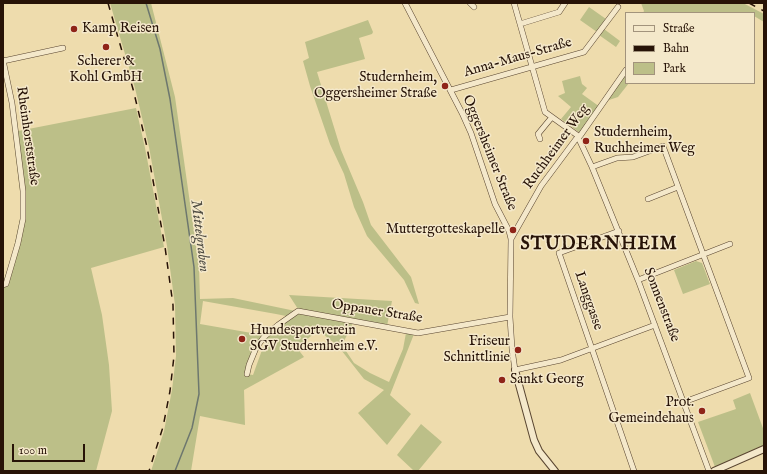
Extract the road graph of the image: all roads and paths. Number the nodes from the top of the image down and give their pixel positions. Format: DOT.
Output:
graph roads {
  1 [pos="405,3"];
  2 [pos="514,3"];
  3 [pos="565,3"];
  4 [pos="618,7"];
  5 [pos="520,24"];
  6 [pos="63,48"];
  7 [pos="3,61"];
  8 [pos="532,66"];
  9 [pos="625,71"];
  10 [pos="451,90"];
  11 [pos="552,117"];
  12 [pos="578,138"];
  13 [pos="540,139"];
  14 [pos="592,167"];
  15 [pos="678,187"];
  16 [pos="648,199"];
  17 [pos="619,231"];
  18 [pos="510,239"];
  19 [pos="730,244"];
  20 [pos="703,255"];
  21 [pos="638,280"];
  22 [pos="4,284"];
  23 [pos="510,317"];
  24 [pos="656,325"];
  25 [pos="592,349"];
  26 [pos="515,370"];
  27 [pos="248,374"];
  28 [pos="684,402"];
  29 [pos="764,449"];
  30 [pos="555,471"];
  31 [pos="634,471"];
  32 [pos="709,471"];
  33 [pos="714,471"];
  1 -- 10 [label="street, Oggersheimer Straße"];
  2 -- 5 [label="street, Sonnenstraße"];
  3 -- 5 [label="street"];
  4 -- 8 [label="street, Anna-Maus-Straße"];
  5 -- 8 [label="street, Sonnenstraße"];
  6 -- 7 [label="street, Rheinhorststraße"];
  7 -- 22 [label="street, Rheinhorststraße"];
  8 -- 10 [label="street, Anna-Maus-Straße"];
  8 -- 11 [label="street, Sonnenstraße"];
  9 -- 12 [label="street, Ruchheimer Weg"];
  10 -- 18 [label="street, Oggersheimer Straße"];
  11 -- 12 [label="street, Sonnenstraße"];
  11 -- 13 [label="street"];
  12 -- 14 [label="street, Sonnenstraße"];
  12 -- 18 [label="street, Ruchheimer Weg"];
  14 -- 15 [label="street"];
  14 -- 17 [label="street, Sonnenstraße"];
  15 -- 16 [label="street"];
  15 -- 20 [label="street"];
  17 -- 21 [label="street, Sonnenstraße"];
  17 -- 25 [label="street, Langgasse"];
  18 -- 23 [label="street, Oggersheimer Straße"];
  19 -- 20 [label="street"];
  20 -- 21 [label="street"];
  20 -- 28 [label="street"];
  21 -- 24 [label="street, Sonnenstraße"];
  23 -- 26 [label="street, Oggersheimer Straße"];
  23 -- 27 [label="street, Oppauer Straße"];
  24 -- 25 [label="street"];
  24 -- 28 [label="street, Sonnenstraße"];
  25 -- 26 [label="street"];
  25 -- 31 [label="street"];
  26 -- 30 [label="street"];
  28 -- 32 [label="street, Sonnenstraße"];
  29 -- 33 [label="street"];
}
